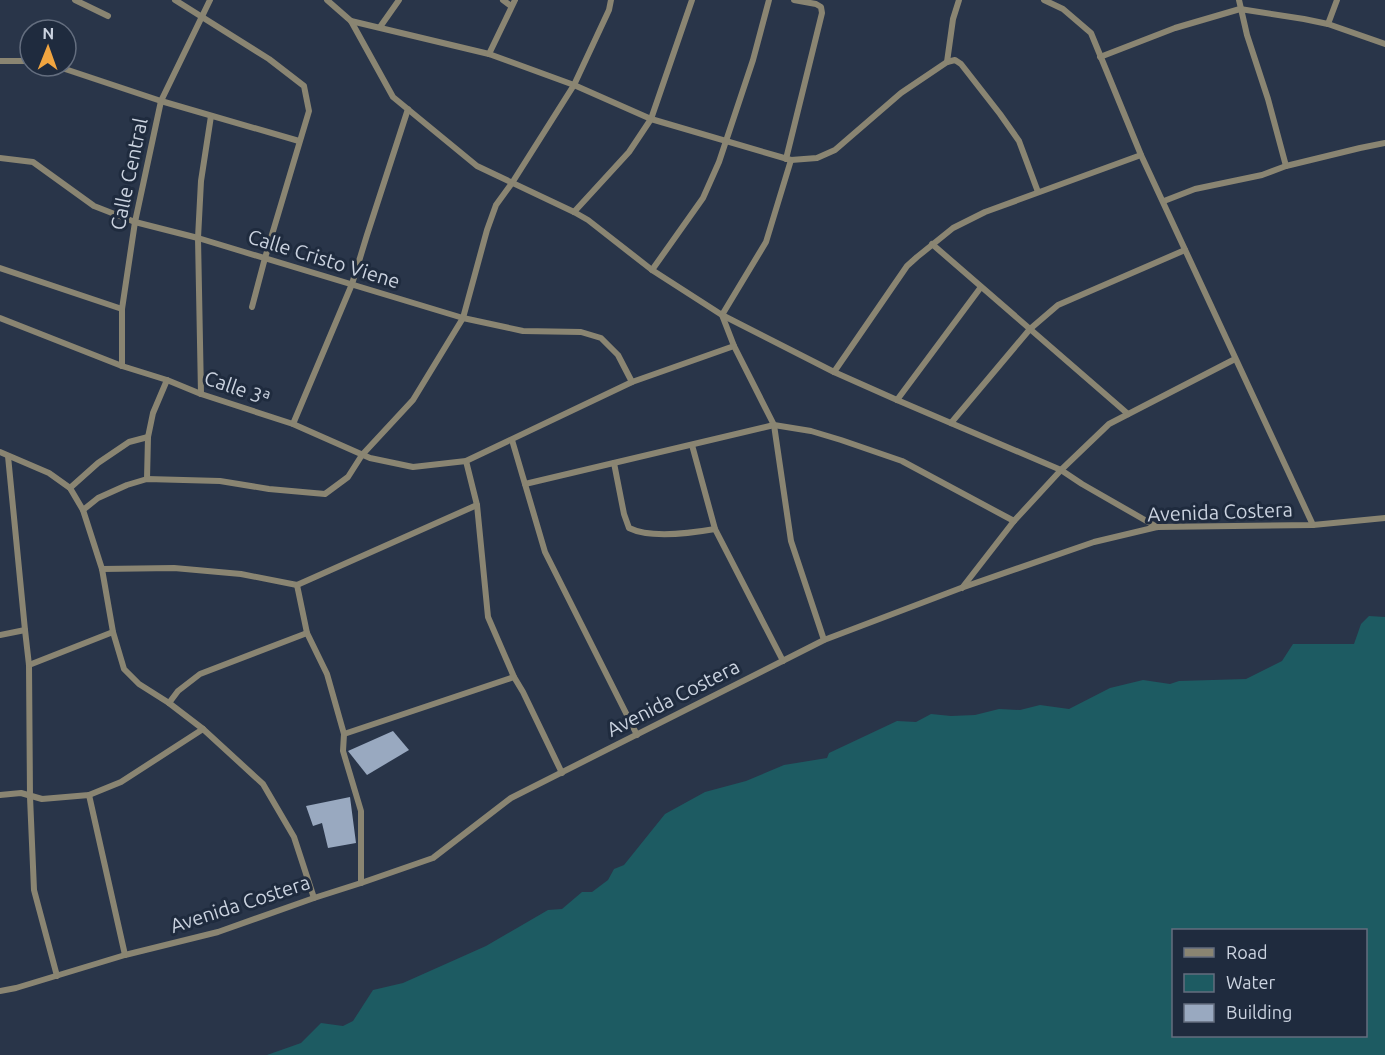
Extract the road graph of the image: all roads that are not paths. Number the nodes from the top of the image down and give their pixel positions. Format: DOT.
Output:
graph roads {
  1 [pos="75,0"];
  2 [pos="175,0"];
  3 [pos="210,0"];
  4 [pos="327,0"];
  5 [pos="399,0"];
  6 [pos="503,0"];
  7 [pos="611,0"];
  8 [pos="692,0"];
  9 [pos="769,0"];
  10 [pos="794,0"];
  11 [pos="959,0"];
  12 [pos="1044,0"];
  13 [pos="1239,0"];
  14 [pos="1337,0"];
  15 [pos="513,3"];
  16 [pos="1240,9"];
  17 [pos="108,16"];
  18 [pos="202,18"];
  19 [pos="351,21"];
  20 [pos="1329,24"];
  21 [pos="380,27"];
  22 [pos="1385,44"];
  23 [pos="489,54"];
  24 [pos="1101,57"];
  25 [pos="0,61"];
  26 [pos="18,61"];
  27 [pos="947,62"];
  28 [pos="78,73"];
  29 [pos="574,85"];
  30 [pos="161,101"];
  31 [pos="408,109"];
  32 [pos="211,116"];
  33 [pos="651,119"];
  34 [pos="299,141"];
  35 [pos="726,141"];
  36 [pos="1385,142"];
  37 [pos="1141,155"];
  38 [pos="0,158"];
  39 [pos="788,159"];
  40 [pos="1286,166"];
  41 [pos="512,183"];
  42 [pos="1038,192"];
  43 [pos="1164,201"];
  44 [pos="574,212"];
  45 [pos="135,222"];
  46 [pos="198,238"];
  47 [pos="932,244"];
  48 [pos="1185,250"];
  49 [pos="265,258"];
  50 [pos="0,268"];
  51 [pos="652,270"];
  52 [pos="352,284"];
  53 [pos="981,287"];
  54 [pos="252,307"];
  55 [pos="122,309"];
  56 [pos="722,315"];
  57 [pos="0,318"];
  58 [pos="463,318"];
  59 [pos="1030,329"];
  60 [pos="734,346"];
  61 [pos="1235,358"];
  62 [pos="122,366"];
  63 [pos="834,372"];
  64 [pos="167,380"];
  65 [pos="632,382"];
  66 [pos="201,394"];
  67 [pos="897,400"];
  68 [pos="1128,414"];
  69 [pos="951,423"];
  70 [pos="293,424"];
  71 [pos="774,425"];
  72 [pos="148,437"];
  73 [pos="512,440"];
  74 [pos="692,445"];
  75 [pos="0,452"];
  76 [pos="362,455"];
  77 [pos="8,456"];
  78 [pos="466,461"];
  79 [pos="614,463"];
  80 [pos="1061,470"];
  81 [pos="147,479"];
  82 [pos="525,484"];
  83 [pos="70,488"];
  84 [pos="477,505"];
  85 [pos="83,510"];
  86 [pos="1385,518"];
  87 [pos="1014,521"];
  88 [pos="1313,525"];
  89 [pos="1157,527"];
  90 [pos="715,529"];
  91 [pos="102,569"];
  92 [pos="297,585"];
  93 [pos="961,588"];
  94 [pos="25,630"];
  95 [pos="114,632"];
  96 [pos="307,633"];
  97 [pos="0,635"];
  98 [pos="824,640"];
  99 [pos="783,661"];
  100 [pos="29,664"];
  101 [pos="514,677"];
  102 [pos="169,703"];
  103 [pos="203,729"];
  104 [pos="344,734"];
  105 [pos="637,735"];
  106 [pos="562,773"];
  107 [pos="0,795"];
  108 [pos="89,795"];
  109 [pos="30,797"];
  110 [pos="361,884"];
  111 [pos="314,898"];
  112 [pos="125,956"];
  113 [pos="57,976"];
  114 [pos="0,991"];
  1 -- 17 [label="street"];
  2 -- 18 [label="street"];
  3 -- 18 [label="street, Calle Central"];
  4 -- 19 [label="street"];
  5 -- 21 [label="street"];
  6 -- 15 [label="street"];
  7 -- 29 [label="street"];
  8 -- 33 [label="street"];
  9 -- 35 [label="street"];
  10 -- 39 [label="street"];
  11 -- 27 [label="street"];
  12 -- 24 [label="street"];
  13 -- 16 [label="street"];
  14 -- 20 [label="street"];
  15 -- 23 [label="street"];
  16 -- 20 [label="street"];
  16 -- 24 [label="street"];
  16 -- 40 [label="street"];
  18 -- 30 [label="street, Calle Central"];
  18 -- 34 [label="street"];
  19 -- 21 [label="street"];
  19 -- 31 [label="street"];
  20 -- 22 [label="street"];
  21 -- 23 [label="street"];
  23 -- 29 [label="street"];
  24 -- 37 [label="street"];
  25 -- 26 [label="street"];
  27 -- 39 [label="street"];
  27 -- 42 [label="street"];
  28 -- 30 [label="street"];
  29 -- 33 [label="street"];
  29 -- 41 [label="street"];
  30 -- 32 [label="street"];
  30 -- 45 [label="street, Calle Central"];
  31 -- 41 [label="street"];
  31 -- 52 [label="street"];
  32 -- 34 [label="street"];
  32 -- 46 [label="street"];
  33 -- 35 [label="street"];
  33 -- 44 [label="street"];
  34 -- 49 [label="street"];
  35 -- 39 [label="street"];
  35 -- 51 [label="street"];
  36 -- 40 [label="street"];
  37 -- 42 [label="street"];
  37 -- 43 [label="street"];
  38 -- 45 [label="street, Calle Cristo Viene"];
  39 -- 56 [label="street"];
  40 -- 43 [label="street"];
  41 -- 44 [label="street"];
  41 -- 58 [label="street"];
  42 -- 47 [label="street"];
  43 -- 48 [label="street"];
  44 -- 51 [label="street"];
  45 -- 46 [label="street, Calle Cristo Viene"];
  45 -- 55 [label="street, Calle Central"];
  46 -- 49 [label="street, Calle Cristo Viene"];
  46 -- 66 [label="street"];
  47 -- 53 [label="street"];
  47 -- 63 [label="street"];
  48 -- 59 [label="street"];
  48 -- 61 [label="street"];
  49 -- 52 [label="street, Calle Cristo Viene"];
  49 -- 54 [label="street"];
  50 -- 55 [label="street"];
  51 -- 56 [label="street"];
  52 -- 58 [label="street, Calle Cristo Viene"];
  52 -- 70 [label="street"];
  53 -- 59 [label="street"];
  53 -- 67 [label="street"];
  55 -- 62 [label="street, Calle Central"];
  56 -- 60 [label="street"];
  56 -- 63 [label="street"];
  57 -- 62 [label="street, Calle 3ª"];
  58 -- 65 [label="street, Calle Cristo Viene"];
  58 -- 76 [label="street"];
  59 -- 68 [label="street"];
  59 -- 69 [label="street"];
  60 -- 65 [label="street, Calle 3ª"];
  60 -- 71 [label="street"];
  61 -- 68 [label="street"];
  61 -- 88 [label="street"];
  62 -- 64 [label="street, Calle 3ª"];
  63 -- 67 [label="street"];
  64 -- 66 [label="street, Calle 3ª"];
  64 -- 72 [label="street"];
  65 -- 73 [label="street, Calle 3ª"];
  66 -- 70 [label="street, Calle 3ª"];
  67 -- 69 [label="street"];
  68 -- 80 [label="street"];
  69 -- 80 [label="street"];
  70 -- 76 [label="street, Calle 3ª"];
  71 -- 74 [label="street"];
  71 -- 87 [label="street"];
  71 -- 98 [label="street"];
  72 -- 81 [label="street"];
  72 -- 83 [label="street"];
  73 -- 78 [label="street, Calle 3ª"];
  73 -- 82 [label="street"];
  74 -- 79 [label="street"];
  74 -- 90 [label="street"];
  75 -- 77 [label="street"];
  76 -- 78 [label="street, Calle 3ª"];
  76 -- 81 [label="street"];
  77 -- 83 [label="street"];
  77 -- 94 [label="street"];
  78 -- 84 [label="street"];
  79 -- 82 [label="street"];
  79 -- 90 [label="street"];
  80 -- 87 [label="street"];
  80 -- 89 [label="street"];
  81 -- 85 [label="street"];
  82 -- 105 [label="street"];
  83 -- 85 [label="street"];
  84 -- 92 [label="street"];
  84 -- 101 [label="street"];
  85 -- 91 [label="street"];
  86 -- 88 [label="street, Avenida Costera"];
  87 -- 93 [label="street"];
  88 -- 89 [label="street, Avenida Costera"];
  89 -- 93 [label="street, Avenida Costera"];
  90 -- 99 [label="street"];
  91 -- 92 [label="street"];
  91 -- 95 [label="street"];
  92 -- 96 [label="street"];
  93 -- 98 [label="street, Avenida Costera"];
  94 -- 97 [label="street"];
  94 -- 100 [label="street"];
  95 -- 100 [label="street"];
  95 -- 102 [label="street"];
  96 -- 102 [label="street"];
  96 -- 104 [label="street"];
  98 -- 99 [label="street, Avenida Costera"];
  99 -- 105 [label="street, Avenida Costera"];
  100 -- 109 [label="street"];
  101 -- 104 [label="street"];
  101 -- 106 [label="street"];
  102 -- 103 [label="street"];
  103 -- 108 [label="street"];
  103 -- 111 [label="street"];
  104 -- 110 [label="street"];
  105 -- 106 [label="street, Avenida Costera"];
  106 -- 110 [label="street, Avenida Costera"];
  107 -- 109 [label="street"];
  108 -- 109 [label="street"];
  108 -- 112 [label="street"];
  109 -- 113 [label="street"];
  110 -- 111 [label="street, Avenida Costera"];
  111 -- 112 [label="street, Avenida Costera"];
  112 -- 113 [label="street, Avenida Costera"];
  113 -- 114 [label="street, Avenida Costera"];
}
